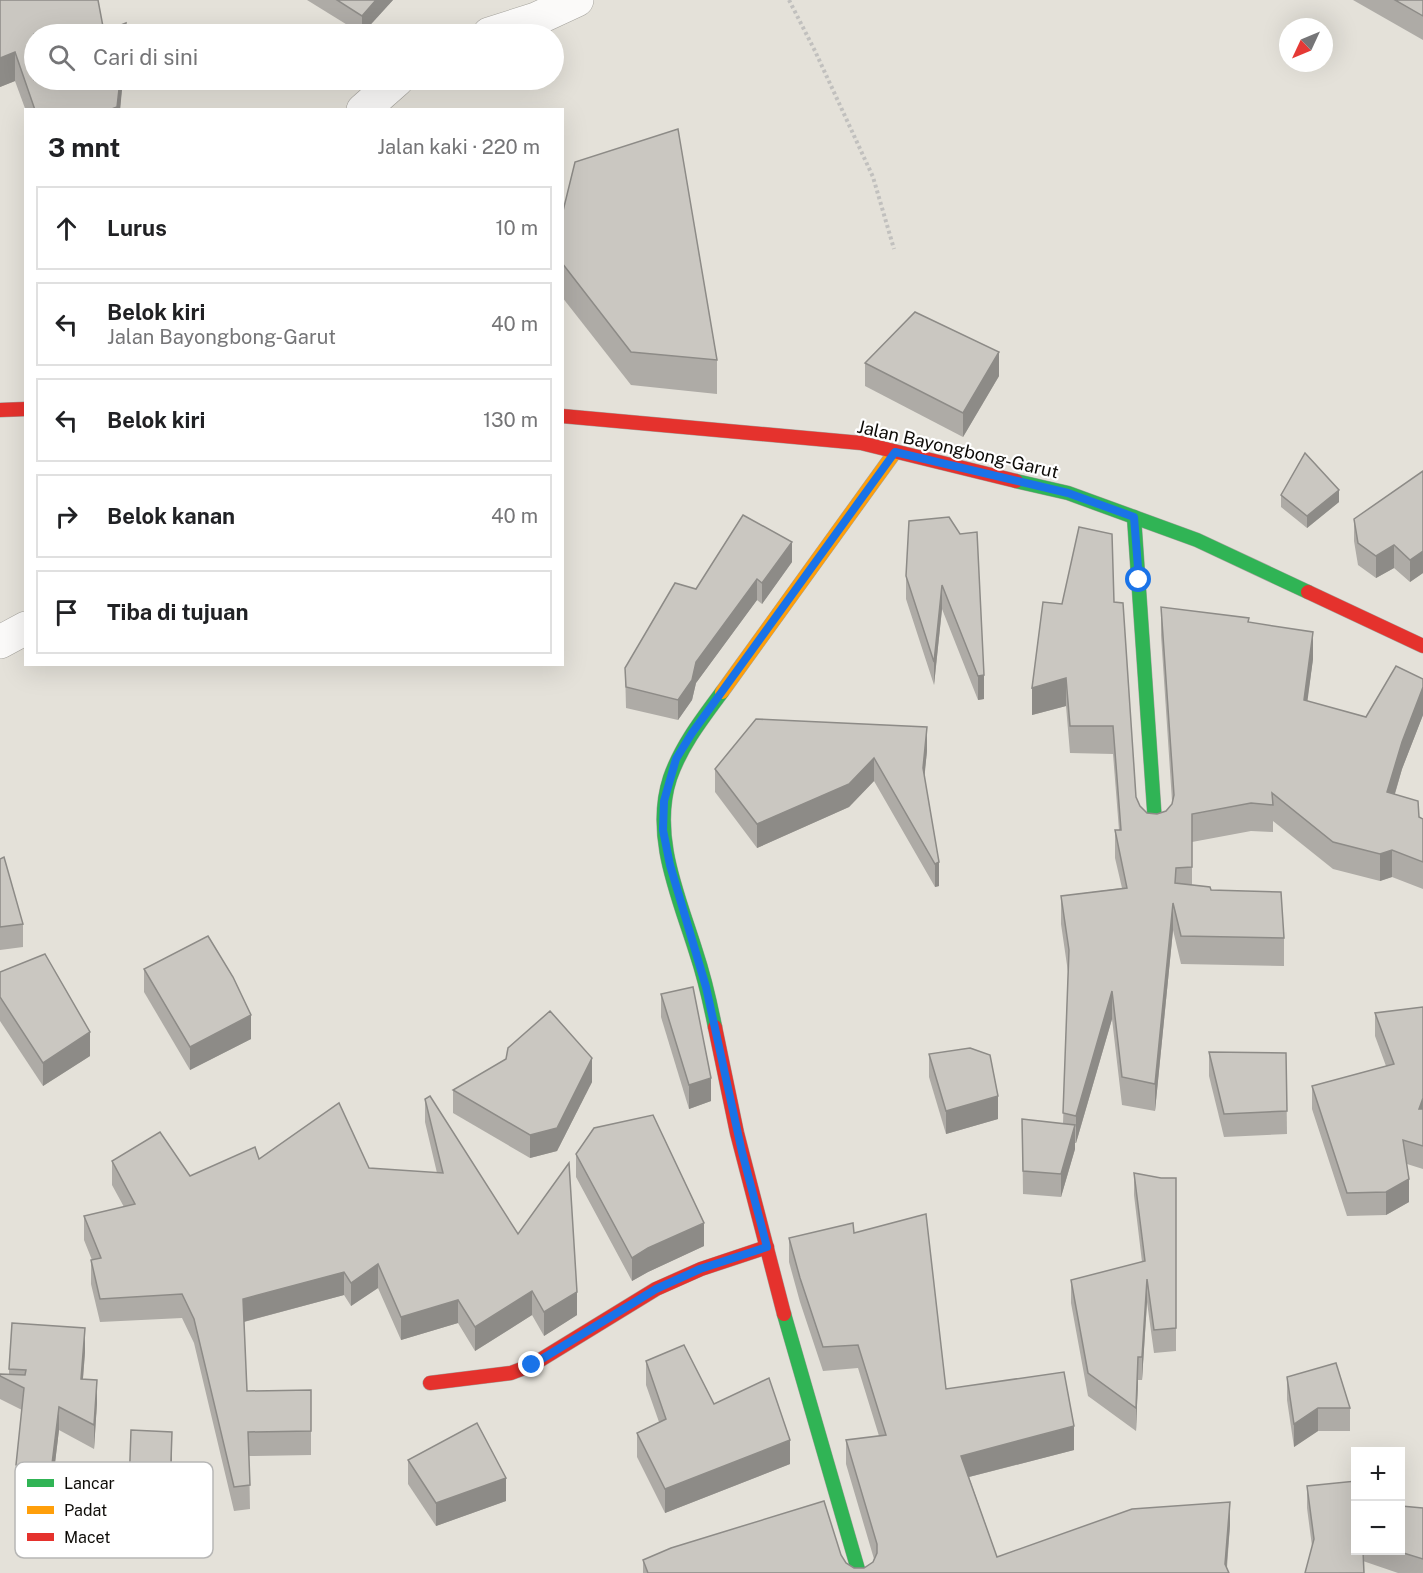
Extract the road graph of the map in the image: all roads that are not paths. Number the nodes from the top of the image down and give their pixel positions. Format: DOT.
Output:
graph roads {
  1 [pos="577,0"];
  2 [pos="518,24"];
  3 [pos="386,90"];
  4 [pos="365,108"];
  5 [pos="24,409"];
  6 [pos="0,410"];
  7 [pos="564,416"];
  8 [pos="895,452"];
  9 [pos="1134,517"];
  10 [pos="24,629"];
  11 [pos="0,642"];
  12 [pos="1423,646"];
  13 [pos="1155,823"];
  14 [pos="767,1247"];
  15 [pos="430,1383"];
  16 [pos="859,1573"];
  1 -- 2 [label="street"];
  3 -- 4 [label="street"];
  5 -- 6 [label="street"];
  7 -- 8 [label="street, Jalan Bayongbong-Garut"];
  8 -- 9 [label="street, Jalan Bayongbong-Garut"];
  8 -- 14 [label="street"];
  9 -- 12 [label="street, Jalan Bayongbong-Garut"];
  9 -- 13 [label="street"];
  10 -- 11 [label="street"];
  14 -- 15 [label="street"];
  14 -- 16 [label="street"];
}
